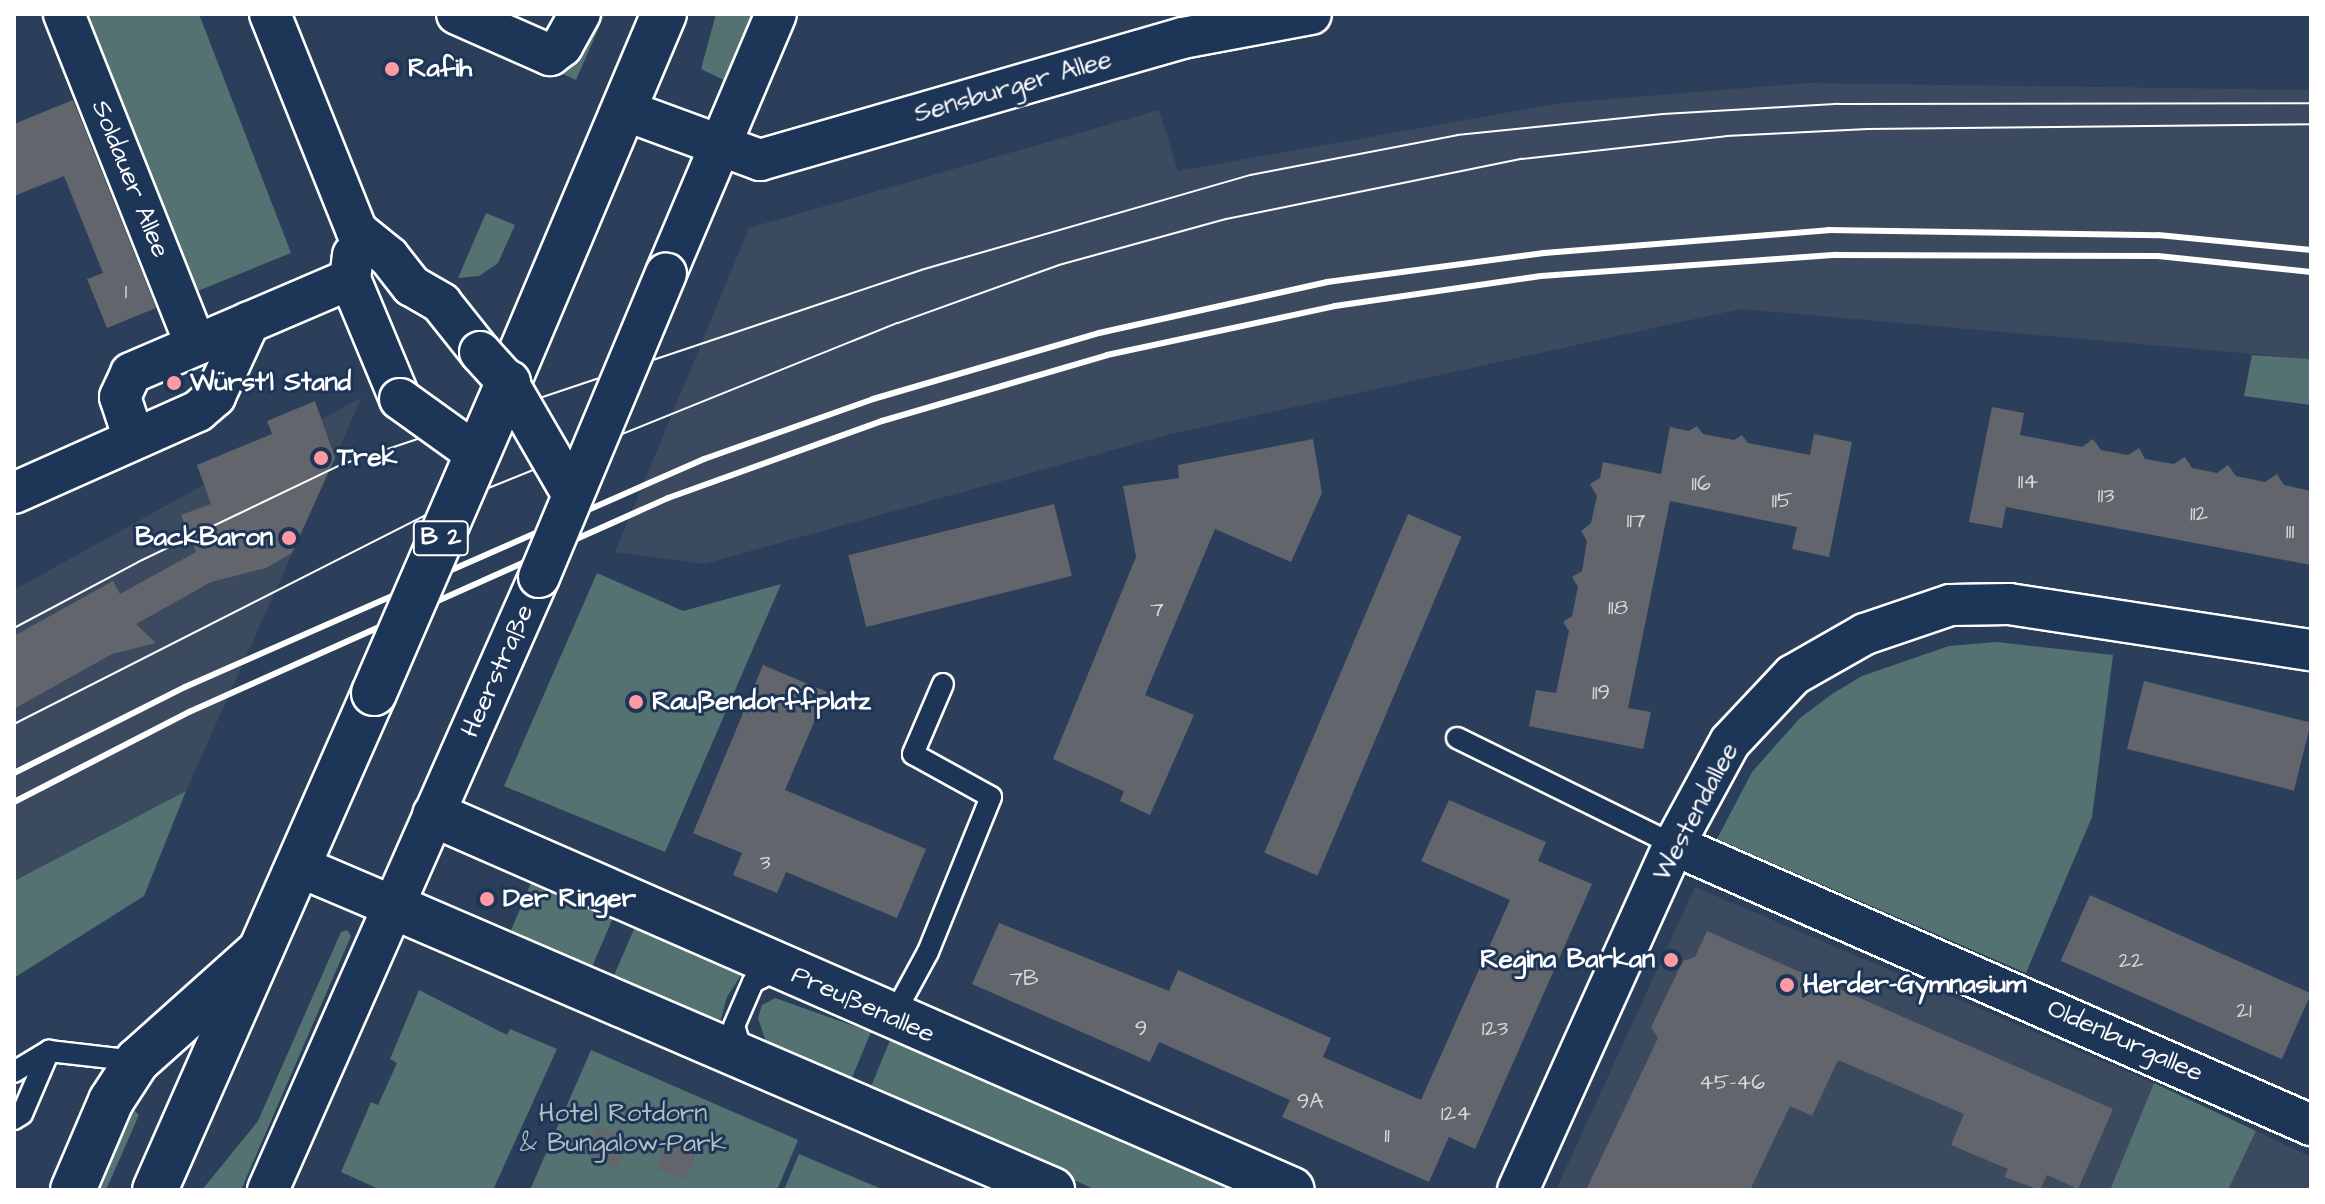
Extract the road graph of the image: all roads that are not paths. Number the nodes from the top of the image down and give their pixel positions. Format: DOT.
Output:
graph roads {
  1 [pos="64,14"];
  2 [pos="270,14"];
  3 [pos="457,14"];
  4 [pos="580,14"];
  5 [pos="664,14"];
  6 [pos="776,14"];
  7 [pos="1311,14"];
  8 [pos="624,110"];
  9 [pos="718,147"];
  10 [pos="357,231"];
  11 [pos="350,279"];
  12 [pos="249,322"];
  13 [pos="195,343"];
  14 [pos="494,368"];
  15 [pos="134,439"];
  16 [pos="478,455"];
  17 [pos="14,493"];
  18 [pos="573,495"];
  19 [pos="2311,650"];
  20 [pos="943,684"];
  21 [pos="1457,738"];
  22 [pos="435,815"];
  23 [pos="1674,845"];
  24 [pos="298,866"];
  25 [pos="390,905"];
  26 [pos="260,951"];
  27 [pos="780,969"];
  28 [pos="892,1018"];
  29 [pos="49,1051"];
  30 [pos="743,1055"];
  31 [pos="137,1061"];
  32 [pos="14,1072"];
  33 [pos="18,1117"];
  34 [pos="2311,1125"];
  35 [pos="14,1134"];
  36 [pos="73,1190"];
  37 [pos="155,1190"];
  38 [pos="268,1190"];
  39 [pos="1052,1190"];
  40 [pos="1292,1190"];
  41 [pos="1518,1190"];
  1 -- 13 [label="street, Soldauer Allee"];
  2 -- 10 [label="street"];
  3 -- 4 [label="street"];
  5 -- 8 [label="street, B 2"];
  6 -- 9 [label="street, Heerstraße"];
  7 -- 9 [label="street, Sensburger Allee"];
  8 -- 9 [label="street"];
  8 -- 14 [label="street, B 2"];
  9 -- 18 [label="street, Heerstraße, bridge"];
  10 -- 11 [label="street"];
  10 -- 14 [label="street"];
  11 -- 12 [label="street"];
  11 -- 16 [label="street, bridge"];
  12 -- 13 [label="street"];
  12 -- 15 [label="street"];
  13 -- 15 [label="street"];
  14 -- 16 [label="street, B 2, bridge"];
  14 -- 18 [label="street, bridge"];
  15 -- 17 [label="street"];
  16 -- 24 [label="street, B 2, bridge"];
  18 -- 22 [label="street, Heerstraße, bridge"];
  19 -- 23 [label="street, Westendallee"];
  20 -- 28 [label="lane"];
  21 -- 23 [label="lane"];
  22 -- 25 [label="street, Heerstraße"];
  22 -- 27 [label="street, Preußenallee"];
  23 -- 34 [label="street, Oldenburgallee"];
  23 -- 41 [label="street, Westendallee"];
  24 -- 25 [label="street"];
  24 -- 26 [label="street, B 2"];
  25 -- 30 [label="street"];
  25 -- 38 [label="street, Heerstraße"];
  26 -- 31 [label="street"];
  26 -- 37 [label="street, B 2"];
  27 -- 28 [label="street, Preußenallee"];
  27 -- 30 [label="lane"];
  28 -- 40 [label="street, Preußenallee"];
  29 -- 31 [label="lane"];
  29 -- 32 [label="lane"];
  29 -- 33 [label="lane"];
  30 -- 39 [label="street"];
  31 -- 36 [label="street"];
  33 -- 35 [label="lane"];
}
